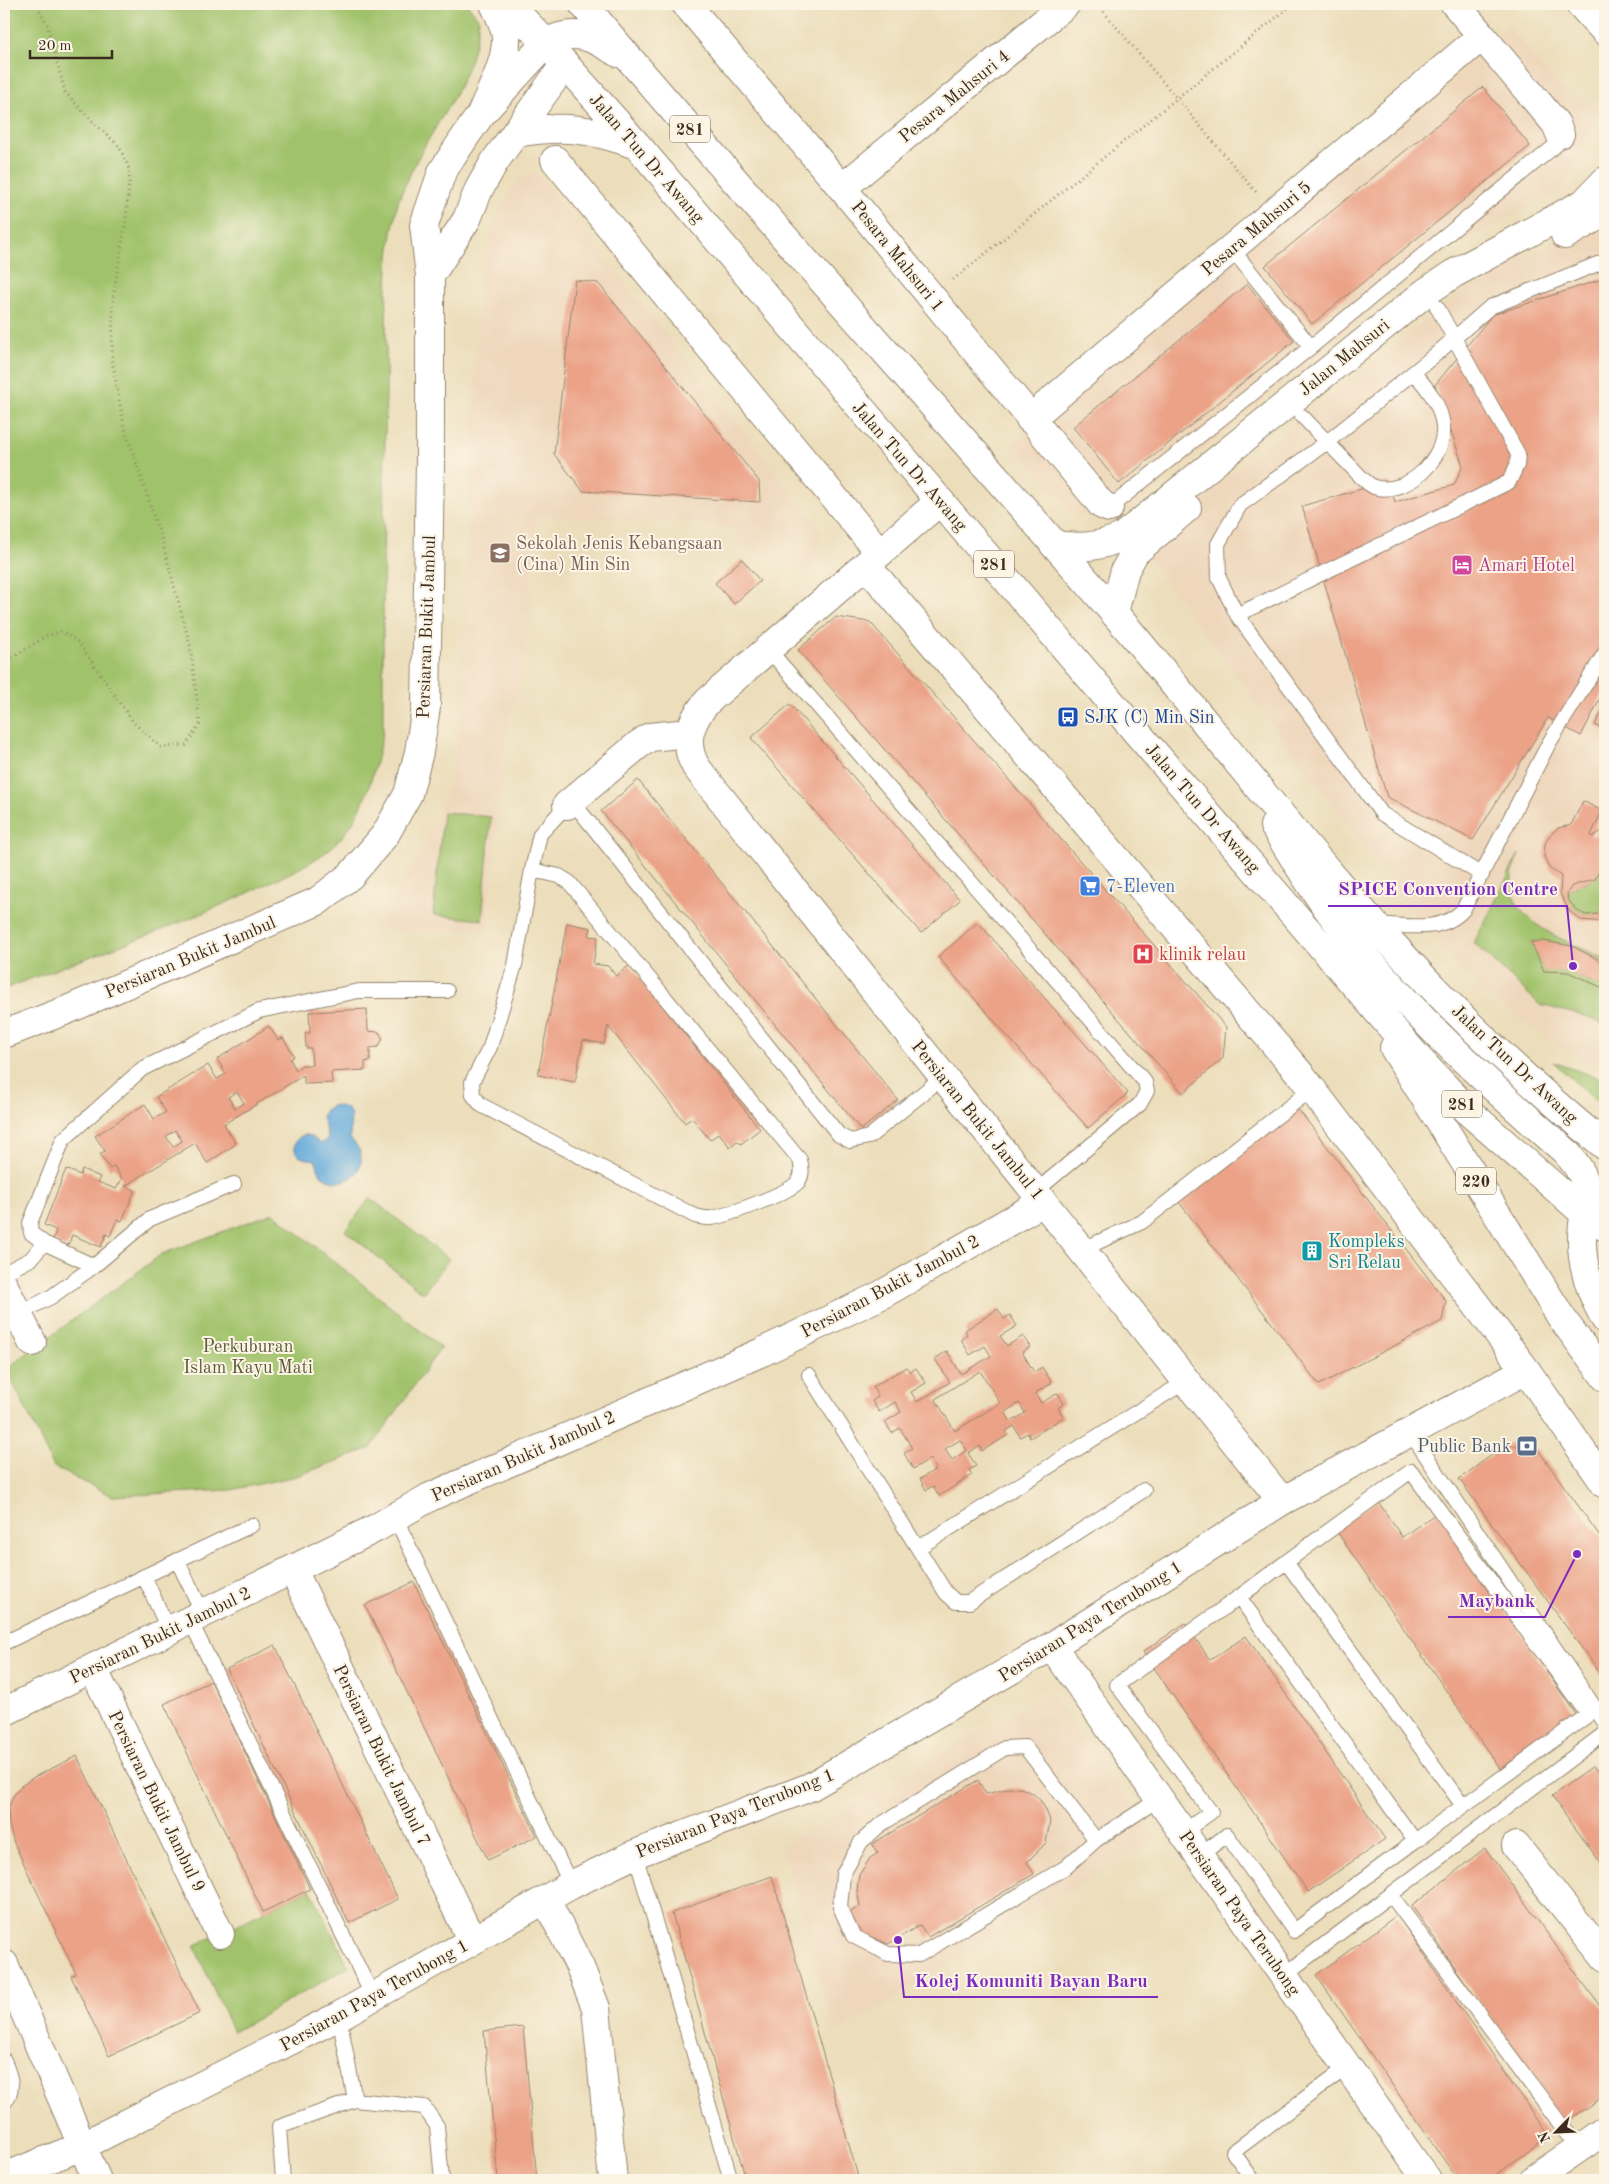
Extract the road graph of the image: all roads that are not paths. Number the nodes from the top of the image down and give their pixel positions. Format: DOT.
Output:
graph roads {
  1 [pos="494,4"];
  2 [pos="508,4"];
  3 [pos="569,4"];
  4 [pos="583,4"];
  5 [pos="686,4"];
  6 [pos="1066,4"];
  7 [pos="1455,4"];
  8 [pos="1580,4"];
  9 [pos="1590,4"];
  10 [pos="1605,11"];
  11 [pos="1605,31"];
  12 [pos="576,33"];
  13 [pos="1482,36"];
  14 [pos="546,43"];
  15 [pos="633,63"];
  16 [pos="565,64"];
  17 [pos="481,114"];
  18 [pos="516,132"];
  19 [pos="1560,134"];
  20 [pos="637,146"];
  21 [pos="555,160"];
  22 [pos="1605,181"];
  23 [pos="842,188"];
  24 [pos="1595,211"];
  25 [pos="1231,248"];
  26 [pos="1605,261"];
  27 [pos="430,276"];
  28 [pos="1437,307"];
  29 [pos="1456,338"];
  30 [pos="1310,348"];
  31 [pos="1414,373"];
  32 [pos="1302,416"];
  33 [pos="1030,419"];
  34 [pos="1327,442"];
  35 [pos="940,502"];
  36 [pos="1109,508"];
  37 [pos="1128,544"];
  38 [pos="1054,545"];
  39 [pos="873,559"];
  40 [pos="1114,613"];
  41 [pos="1238,615"];
  42 [pos="768,649"];
  43 [pos="1605,653"];
  44 [pos="688,733"];
  45 [pos="1223,743"];
  46 [pos="570,803"];
  47 [pos="532,870"];
  48 [pos="1482,875"];
  49 [pos="1375,924"];
  50 [pos="1353,980"];
  51 [pos="447,991"];
  52 [pos="4,1034"];
  53 [pos="943,1077"];
  54 [pos="1312,1089"];
  55 [pos="1605,1146"];
  56 [pos="234,1184"];
  57 [pos="1039,1197"];
  58 [pos="1595,1220"];
  59 [pos="44,1244"];
  60 [pos="1081,1250"];
  61 [pos="94,1266"];
  62 [pos="4,1274"];
  63 [pos="4,1286"];
  64 [pos="18,1314"];
  65 [pos="1605,1319"];
  66 [pos="32,1342"];
  67 [pos="1526,1370"];
  68 [pos="809,1375"];
  69 [pos="1605,1377"];
  70 [pos="1185,1382"];
  71 [pos="1410,1432"];
  72 [pos="1605,1484"];
  73 [pos="1144,1490"];
  74 [pos="1282,1501"];
  75 [pos="395,1517"];
  76 [pos="252,1525"];
  77 [pos="918,1548"];
  78 [pos="178,1560"];
  79 [pos="1286,1562"];
  80 [pos="293,1570"];
  81 [pos="144,1576"];
  82 [pos="1239,1597"];
  83 [pos="187,1622"];
  84 [pos="4,1643"];
  85 [pos="1052,1646"];
  86 [pos="93,1668"];
  87 [pos="4,1712"];
  88 [pos="1605,1723"];
  89 [pos="1605,1733"];
  90 [pos="1159,1799"];
  91 [pos="1462,1806"];
  92 [pos="1182,1832"];
  93 [pos="1096,1840"];
  94 [pos="1415,1841"];
  95 [pos="1516,1846"];
  96 [pos="635,1854"];
  97 [pos="1199,1856"];
  98 [pos="571,1885"];
  99 [pos="1391,1895"];
  100 [pos="546,1900"];
  101 [pos="220,1934"];
  102 [pos="472,1941"];
  103 [pos="1605,1958"];
  104 [pos="4,1964"];
  105 [pos="1284,1975"];
  106 [pos="373,1997"];
  107 [pos="339,2016"];
  108 [pos="4,2060"];
  109 [pos="1347,2067"];
  110 [pos="355,2100"];
  111 [pos="4,2103"];
  112 [pos="1605,2130"];
  113 [pos="82,2146"];
  114 [pos="1579,2149"];
  115 [pos="4,2177"];
  116 [pos="98,2180"];
  117 [pos="283,2180"];
  118 [pos="442,2180"];
  119 [pos="613,2180"];
  120 [pos="731,2180"];
  121 [pos="1253,2180"];
  122 [pos="1427,2180"];
  123 [pos="1533,2180"];
  1 -- 17 [label="street"];
  2 -- 14 [label="street, Jalan Tun Dr Awang / 281"];
  3 -- 12 [label="street"];
  4 -- 15 [label="street, Jalan Tun Dr Awang / 281"];
  5 -- 23 [label="street, Pesara Mahsuri 1"];
  6 -- 23 [label="street, Pesara Mahsuri 4"];
  7 -- 13 [label="street"];
  8 -- 11 [label="street"];
  9 -- 10 [label="street"];
  12 -- 14 [label="street"];
  12 -- 15 [label="street"];
  12 -- 16 [label="street"];
  13 -- 19 [label="street"];
  13 -- 25 [label="street, Pesara Mahsuri 5"];
  14 -- 16 [label="street, Jalan Tun Dr Awang / 281"];
  14 -- 17 [label="street, Persiaran Bukit Jambul"];
  15 -- 38 [label="street, Jalan Tun Dr Awang / 281"];
  16 -- 18 [label="street"];
  16 -- 20 [label="street, Jalan Tun Dr Awang / 281"];
  17 -- 27 [label="street, Persiaran Bukit Jambul"];
  18 -- 20 [label="street"];
  18 -- 27 [label="street"];
  19 -- 30 [label="lane"];
  20 -- 35 [label="street, Jalan Tun Dr Awang / 281"];
  21 -- 39 [label="street"];
  22 -- 24 [label="street"];
  23 -- 33 [label="street, Pesara Mahsuri 1"];
  24 -- 28 [label="street, Jalan Mahsuri"];
  24 -- 37 [label="street, Jalan Mahsuri"];
  25 -- 30 [label="lane"];
  25 -- 33 [label="street, Pesara Mahsuri 5"];
  26 -- 29 [label="lane"];
  27 -- 52 [label="street, Persiaran Bukit Jambul"];
  28 -- 29 [label="lane"];
  28 -- 32 [label="street, Jalan Mahsuri"];
  29 -- 31 [label="lane"];
  29 -- 41 [label="lane"];
  30 -- 36 [label="lane"];
  31 -- 34 [label="lane"];
  31 -- 34 [label="lane"];
  32 -- 34 [label="lane"];
  32 -- 37 [label="street, Jalan Mahsuri"];
  33 -- 36 [label="street, Pesara Mahsuri 1"];
  34 -- 41 [label="lane"];
  35 -- 39 [label="street"];
  35 -- 50 [label="street, Jalan Tun Dr Awang / 281"];
  37 -- 38 [label="street"];
  37 -- 40 [label="street"];
  38 -- 40 [label="street, Jalan Tun Dr Awang / 281"];
  39 -- 42 [label="street"];
  39 -- 54 [label="street"];
  40 -- 45 [label="street, Jalan Tun Dr Awang / 281"];
  41 -- 48 [label="lane"];
  42 -- 44 [label="street"];
  42 -- 57 [label="lane"];
  43 -- 48 [label="lane"];
  44 -- 46 [label="street"];
  44 -- 53 [label="street, Persiaran Bukit Jambul 1"];
  45 -- 49 [label="street, Jalan Tun Dr Awang / 281"];
  45 -- 58 [label="street"];
  46 -- 47 [label="lane"];
  46 -- 53 [label="lane"];
  47 -- 47 [label="lane"];
  48 -- 49 [label="lane"];
  49 -- 55 [label="street, Jalan Tun Dr Awang / 281"];
  50 -- 58 [label="street, Jalan Tun Dr Awang / 281"];
  50 -- 69 [label="street, 220"];
  51 -- 59 [label="lane"];
  53 -- 57 [label="street, Persiaran Bukit Jambul 1"];
  54 -- 60 [label="lane"];
  54 -- 67 [label="street"];
  56 -- 61 [label="lane"];
  57 -- 60 [label="street, Persiaran Bukit Jambul 1"];
  57 -- 75 [label="street, Persiaran Bukit Jambul 2"];
  58 -- 65 [label="street"];
  59 -- 61 [label="lane"];
  59 -- 62 [label="lane"];
  60 -- 70 [label="street, Persiaran Bukit Jambul 1"];
  61 -- 64 [label="lane"];
  63 -- 64 [label="street"];
  64 -- 66 [label="street"];
  67 -- 71 [label="street, Persiaran Paya Terubong 1"];
  67 -- 72 [label="street"];
  68 -- 77 [label="lane"];
  70 -- 74 [label="street, Persiaran Bukit Jambul 1"];
  70 -- 77 [label="lane"];
  71 -- 74 [label="street, Persiaran Paya Terubong 1"];
  71 -- 88 [label="lane"];
  73 -- 77 [label="lane"];
  74 -- 85 [label="street, Persiaran Paya Terubong 1"];
  75 -- 80 [label="street, Persiaran Bukit Jambul 2"];
  75 -- 98 [label="lane"];
  76 -- 78 [label="lane"];
  78 -- 81 [label="lane"];
  78 -- 83 [label="lane"];
  79 -- 82 [label="lane"];
  79 -- 91 [label="lane"];
  79 -- 91 [label="lane"];
  80 -- 83 [label="street, Persiaran Bukit Jambul 2"];
  80 -- 102 [label="street, Persiaran Bukit Jambul 7"];
  81 -- 83 [label="lane"];
  81 -- 84 [label="lane"];
  82 -- 92 [label="lane"];
  82 -- 94 [label="lane"];
  83 -- 86 [label="street, Persiaran Bukit Jambul 2"];
  83 -- 106 [label="lane"];
  85 -- 90 [label="street, Persiaran Paya Terubong"];
  85 -- 96 [label="street, Persiaran Paya Terubong 1"];
  86 -- 87 [label="street, Persiaran Bukit Jambul 2"];
  86 -- 101 [label="street, Persiaran Bukit Jambul 9"];
  89 -- 99 [label="lane"];
  90 -- 92 [label="street, Persiaran Paya Terubong"];
  90 -- 93 [label="lane"];
  91 -- 94 [label="lane"];
  92 -- 97 [label="street, Persiaran Paya Terubong"];
  93 -- 93 [label="lane"];
  94 -- 97 [label="lane"];
  95 -- 103 [label="street"];
  96 -- 98 [label="street, Persiaran Paya Terubong 1"];
  96 -- 120 [label="lane"];
  97 -- 105 [label="street, Persiaran Paya Terubong"];
  98 -- 100 [label="street, Persiaran Paya Terubong 1"];
  99 -- 105 [label="lane"];
  99 -- 114 [label="lane"];
  100 -- 102 [label="street, Persiaran Paya Terubong 1"];
  100 -- 119 [label="street"];
  102 -- 106 [label="street, Persiaran Paya Terubong 1"];
  104 -- 113 [label="street"];
  105 -- 109 [label="street, Persiaran Paya Terubong"];
  106 -- 107 [label="street, Persiaran Paya Terubong 1"];
  107 -- 110 [label="lane"];
  107 -- 113 [label="street, Persiaran Paya Terubong 1"];
  108 -- 111 [label="lane"];
  109 -- 121 [label="lane"];
  109 -- 122 [label="street, Persiaran Paya Terubong"];
  110 -- 117 [label="lane"];
  110 -- 118 [label="lane"];
  112 -- 114 [label="street"];
  113 -- 115 [label="street, Persiaran Paya Terubong 1"];
  113 -- 116 [label="street"];
  114 -- 123 [label="street"];
}
